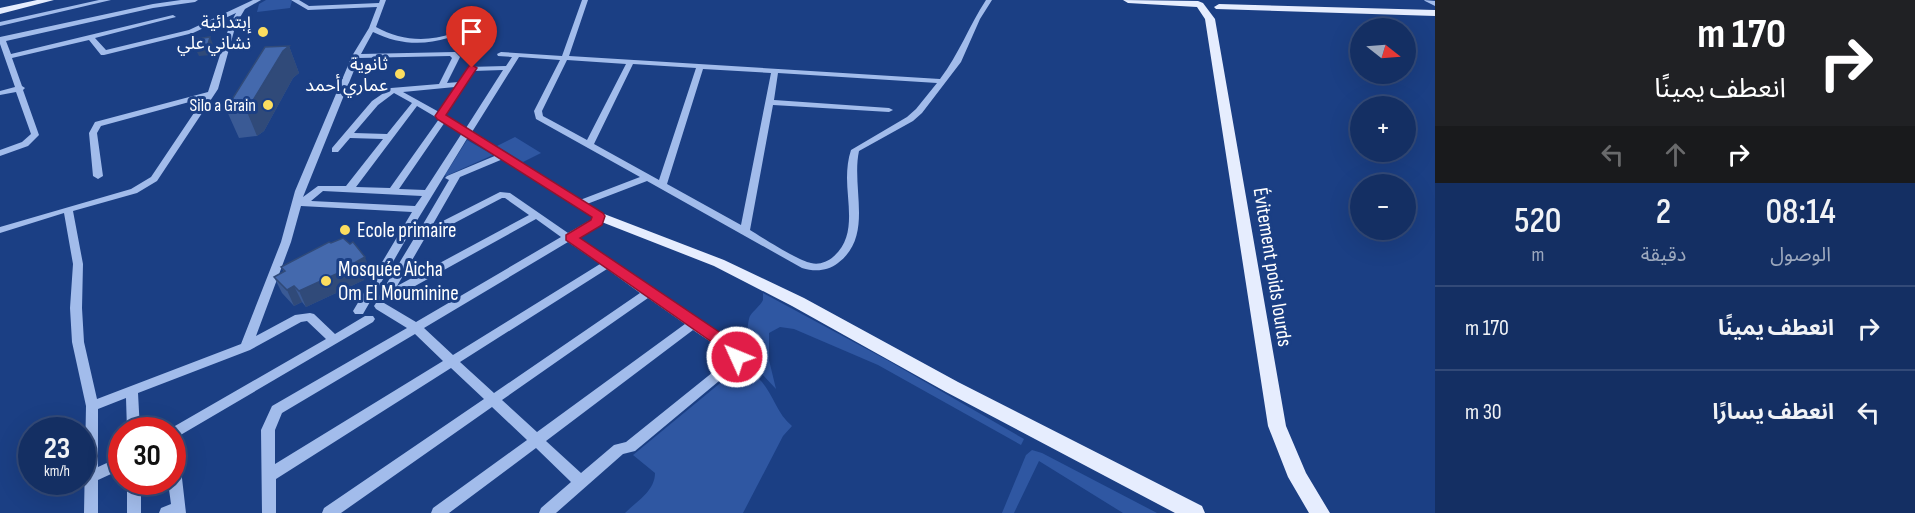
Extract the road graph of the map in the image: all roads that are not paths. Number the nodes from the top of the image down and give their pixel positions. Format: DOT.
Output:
graph roads {
  1 [pos="108,0"];
  2 [pos="195,0"];
  3 [pos="255,0"];
  4 [pos="294,0"];
  5 [pos="585,0"];
  6 [pos="989,0"];
  7 [pos="1128,0"];
  8 [pos="1427,0"];
  9 [pos="46,1"];
  10 [pos="381,2"];
  11 [pos="150,3"];
  12 [pos="1180,3"];
  13 [pos="1197,3"];
  14 [pos="163,4"];
  15 [pos="1435,4"];
  16 [pos="1262,6"];
  17 [pos="242,9"];
  18 [pos="1213,9"];
  19 [pos="0,11"];
  20 [pos="49,13"];
  21 [pos="1435,13"];
  22 [pos="173,17"];
  23 [pos="0,24"];
  24 [pos="476,24"];
  25 [pos="56,27"];
  26 [pos="372,28"];
  27 [pos="184,34"];
  28 [pos="90,37"];
  29 [pos="1,40"];
  30 [pos="501,54"];
  31 [pos="517,55"];
  32 [pos="356,56"];
  33 [pos="9,57"];
  34 [pos="565,57"];
  35 [pos="632,61"];
  36 [pos="700,66"];
  37 [pos="509,68"];
  38 [pos="775,71"];
  39 [pos="942,81"];
  40 [pos="443,84"];
  41 [pos="460,84"];
  42 [pos="21,88"];
  43 [pos="394,90"];
  44 [pos="0,93"];
  45 [pos="211,93"];
  46 [pos="769,102"];
  47 [pos="416,104"];
  48 [pos="889,110"];
  49 [pos="442,117"];
  50 [pos="465,132"];
  51 [pos="349,135"];
  52 [pos="389,137"];
  53 [pos="590,144"];
  54 [pos="335,150"];
  55 [pos="0,153"];
  56 [pos="502,156"];
  57 [pos="98,176"];
  58 [pos="456,176"];
  59 [pos="649,177"];
  60 [pos="662,184"];
  61 [pos="349,189"];
  62 [pos="431,189"];
  63 [pos="393,190"];
  64 [pos="299,203"];
  65 [pos="579,204"];
  66 [pos="68,209"];
  67 [pos="418,209"];
  68 [pos="536,215"];
  69 [pos="598,216"];
  70 [pos="0,230"];
  71 [pos="424,230"];
  72 [pos="745,230"];
  73 [pos="406,231"];
  74 [pos="571,237"];
  75 [pos="608,264"];
  76 [pos="648,292"];
  77 [pos="381,303"];
  78 [pos="364,315"];
  79 [pos="694,323"];
  80 [pos="416,328"];
  81 [pos="334,340"];
  82 [pos="246,347"];
  83 [pos="450,362"];
  84 [pos="132,391"];
  85 [pos="491,400"];
  86 [pos="92,406"];
  87 [pos="92,417"];
  88 [pos="133,417"];
  89 [pos="186,427"];
  90 [pos="535,441"];
  91 [pos="270,475"];
  92 [pos="581,482"];
  93 [pos="92,495"];
  94 [pos="134,495"];
  95 [pos="173,495"];
  96 [pos="1316,510"];
  97 [pos="174,511"];
  98 [pos="91,513"];
  99 [pos="134,513"];
  100 [pos="269,513"];
  101 [pos="329,513"];
  102 [pos="438,513"];
  103 [pos="546,513"];
  104 [pos="1195,513"];
  1 -- 20 [label="street"];
  2 -- 14 [label="street"];
  3 -- 17 [label="street"];
  4 -- 10 [label="street"];
  5 -- 34 [label="street"];
  6 -- 39 [label="street"];
  7 -- 12 [label="main road"];
  8 -- 15 [label="street"];
  9 -- 19 [label="main road"];
  9 -- 20 [label="street"];
  10 -- 26 [label="street"];
  11 -- 14 [label="street"];
  11 -- 25 [label="street"];
  12 -- 13 [label="main road"];
  12 -- 18 [label="main road"];
  13 -- 18 [label="main road"];
  14 -- 22 [label="street"];
  16 -- 18 [label="main road"];
  16 -- 18 [label="main road"];
  16 -- 21 [label="main road"];
  17 -- 27 [label="street"];
  17 -- 45 [label="street"];
  18 -- 96 [label="main road, Évitement poids lourds"];
  20 -- 23 [label="street"];
  20 -- 25 [label="street"];
  22 -- 27 [label="street"];
  22 -- 28 [label="street"];
  24 -- 26 [label="street"];
  25 -- 29 [label="street"];
  26 -- 32 [label="street"];
  27 -- 28 [label="street"];
  28 -- 33 [label="street"];
  29 -- 33 [label="street"];
  30 -- 31 [label="street"];
  31 -- 34 [label="street"];
  31 -- 37 [label="street"];
  32 -- 40 [label="street"];
  32 -- 64 [label="street"];
  33 -- 42 [label="street"];
  34 -- 35 [label="street"];
  34 -- 53 [label="street"];
  35 -- 36 [label="street"];
  35 -- 53 [label="street"];
  36 -- 38 [label="street"];
  36 -- 60 [label="street"];
  37 -- 41 [label="street"];
  37 -- 50 [label="street"];
  38 -- 39 [label="street"];
  38 -- 46 [label="street"];
  39 -- 72 [label="street"];
  40 -- 41 [label="street"];
  40 -- 43 [label="street"];
  41 -- 49 [label="street"];
  42 -- 44 [label="street"];
  42 -- 55 [label="street"];
  43 -- 47 [label="street"];
  43 -- 51 [label="street"];
  45 -- 57 [label="street"];
  45 -- 66 [label="street"];
  46 -- 48 [label="street"];
  46 -- 72 [label="street"];
  47 -- 49 [label="street"];
  47 -- 52 [label="street"];
  49 -- 50 [label="street"];
  49 -- 63 [label="street"];
  50 -- 56 [label="street"];
  50 -- 62 [label="street"];
  51 -- 52 [label="street"];
  51 -- 54 [label="street"];
  52 -- 61 [label="street"];
  53 -- 59 [label="street"];
  56 -- 58 [label="street"];
  56 -- 65 [label="street"];
  58 -- 62 [label="street"];
  58 -- 71 [label="street"];
  59 -- 60 [label="street"];
  59 -- 65 [label="street"];
  60 -- 72 [label="street"];
  61 -- 63 [label="street"];
  61 -- 64 [label="street"];
  62 -- 63 [label="street"];
  62 -- 67 [label="street"];
  64 -- 67 [label="street"];
  64 -- 82 [label="street"];
  65 -- 69 [label="street"];
  66 -- 70 [label="street"];
  66 -- 86 [label="street"];
  67 -- 73 [label="street"];
  68 -- 71 [label="street"];
  68 -- 74 [label="street"];
  68 -- 77 [label="street"];
  69 -- 74 [label="street"];
  69 -- 104 [label="main road"];
  71 -- 73 [label="street"];
  71 -- 77 [label="street"];
  73 -- 78 [label="street"];
  74 -- 75 [label="street"];
  74 -- 80 [label="street"];
  75 -- 76 [label="street"];
  75 -- 83 [label="street"];
  76 -- 79 [label="street"];
  76 -- 85 [label="street"];
  77 -- 78 [label="street"];
  77 -- 80 [label="street"];
  78 -- 81 [label="street"];
  79 -- 90 [label="street"];
  79 -- 92 [label="street"];
  80 -- 83 [label="street"];
  80 -- 91 [label="street"];
  81 -- 82 [label="street"];
  81 -- 89 [label="street"];
  82 -- 84 [label="street"];
  83 -- 85 [label="street"];
  83 -- 91 [label="street"];
  84 -- 86 [label="street"];
  84 -- 88 [label="street"];
  85 -- 90 [label="street"];
  85 -- 101 [label="street"];
  86 -- 87 [label="street"];
  90 -- 92 [label="street"];
  90 -- 102 [label="street"];
  91 -- 100 [label="street"];
  92 -- 103 [label="street"];
  93 -- 98 [label="street"];
  94 -- 99 [label="street"];
  95 -- 97 [label="street"];
}
